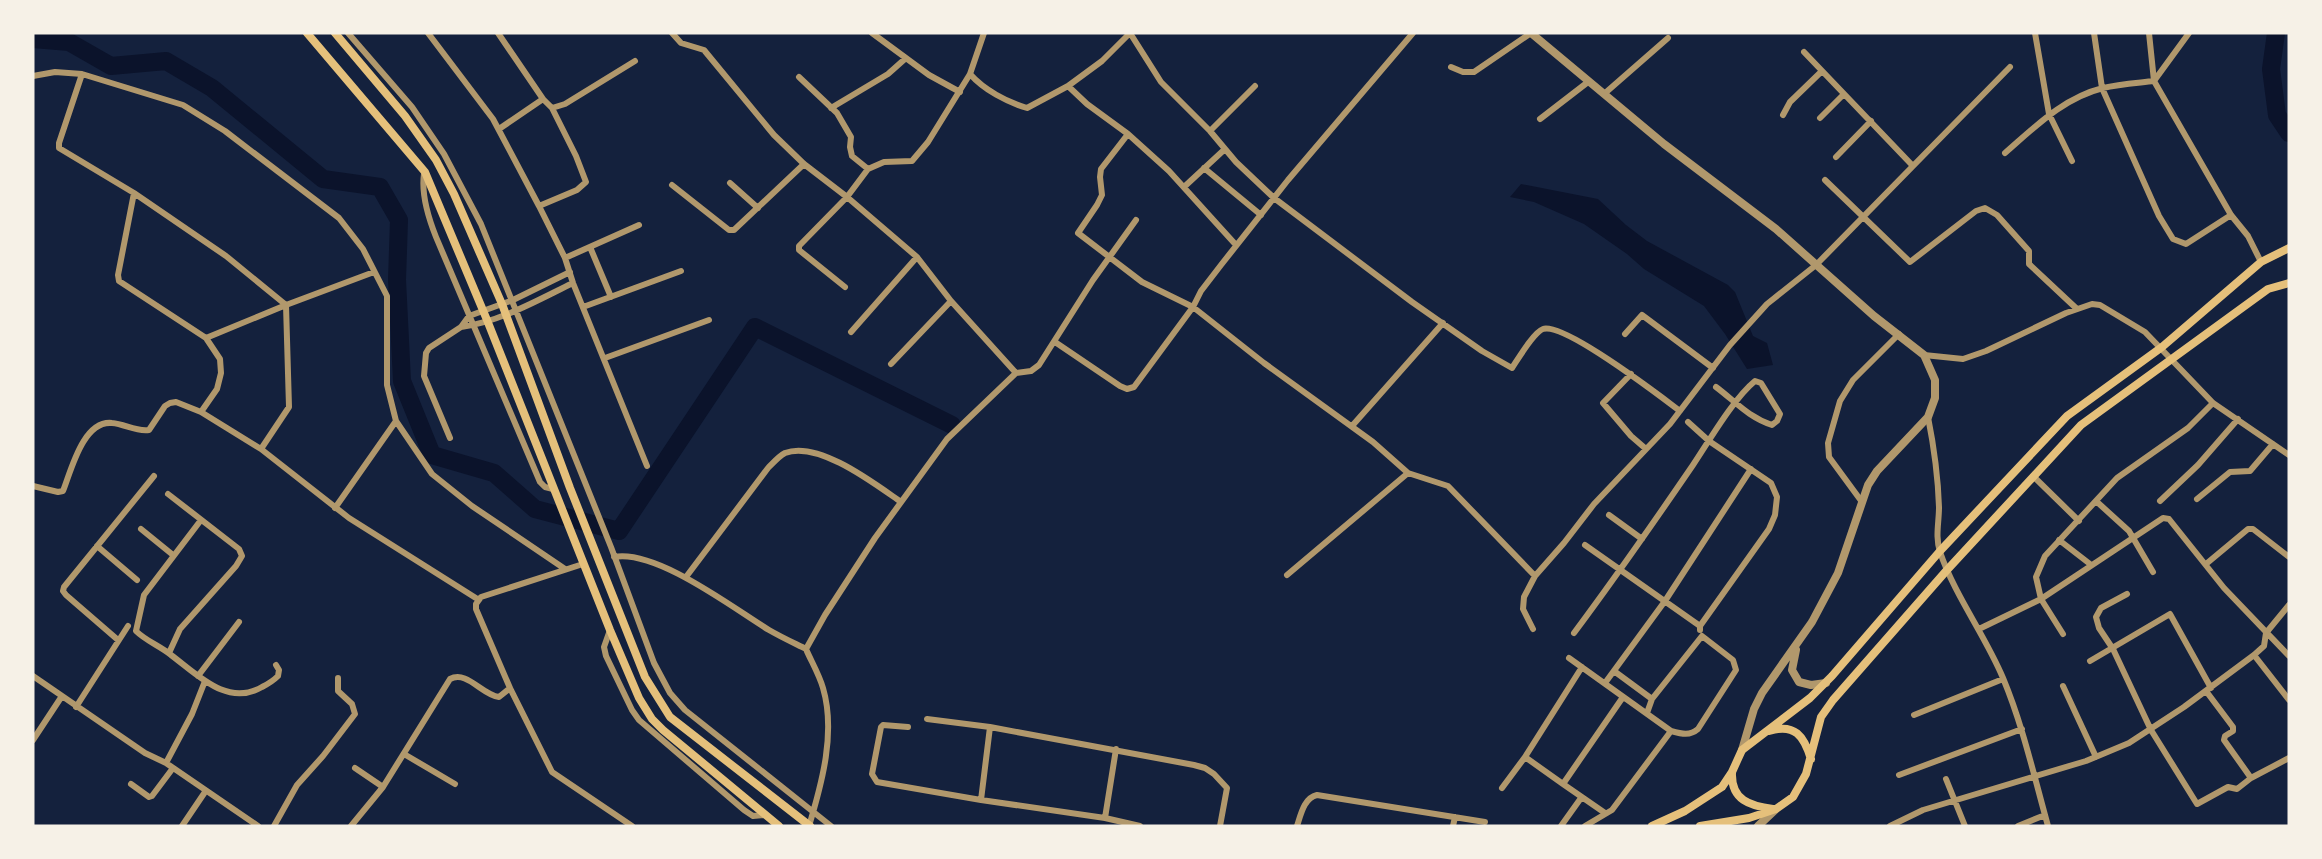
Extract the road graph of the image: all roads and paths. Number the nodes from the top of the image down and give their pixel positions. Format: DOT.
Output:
graph roads {
  1 [pos="308,33"];
  2 [pos="335,33"];
  3 [pos="348,33"];
  4 [pos="428,33"];
  5 [pos="498,33"];
  6 [pos="672,33"];
  7 [pos="872,33"];
  8 [pos="984,33"];
  9 [pos="1130,33"];
  10 [pos="1413,33"];
  11 [pos="1531,33"];
  12 [pos="2035,33"];
  13 [pos="2094,33"];
  14 [pos="2149,33"];
  15 [pos="2188,33"];
  16 [pos="1668,38"];
  17 [pos="1804,52"];
  18 [pos="906,58"];
  19 [pos="635,61"];
  20 [pos="1451,67"];
  21 [pos="2010,67"];
  22 [pos="1822,71"];
  23 [pos="82,74"];
  24 [pos="970,74"];
  25 [pos="33,76"];
  26 [pos="798,77"];
  27 [pos="2154,81"];
  28 [pos="1588,82"];
  29 [pos="1068,86"];
  30 [pos="1254,86"];
  31 [pos="2102,88"];
  32 [pos="960,92"];
  33 [pos="1604,94"];
  34 [pos="1844,94"];
  35 [pos="543,99"];
  36 [pos="552,108"];
  37 [pos="831,108"];
  38 [pos="2049,114"];
  39 [pos="1783,115"];
  40 [pos="1820,118"];
  41 [pos="1540,119"];
  42 [pos="1870,121"];
  43 [pos="499,129"];
  44 [pos="1210,131"];
  45 [pos="1128,134"];
  46 [pos="1225,149"];
  47 [pos="2005,153"];
  48 [pos="1836,157"];
  49 [pos="2072,161"];
  50 [pos="804,164"];
  51 [pos="1912,165"];
  52 [pos="1204,168"];
  53 [pos="868,169"];
  54 [pos="424,172"];
  55 [pos="1825,180"];
  56 [pos="730,183"];
  57 [pos="672,185"];
  58 [pos="1184,187"];
  59 [pos="134,193"];
  60 [pos="847,197"];
  61 [pos="1274,198"];
  62 [pos="539,206"];
  63 [pos="759,208"];
  64 [pos="1261,215"];
  65 [pos="1863,215"];
  66 [pos="2231,215"];
  67 [pos="1136,220"];
  68 [pos="639,225"];
  69 [pos="1236,245"];
  70 [pos="590,247"];
  71 [pos="2288,249"];
  72 [pos="1108,256"];
  73 [pos="917,257"];
  74 [pos="565,258"];
  75 [pos="2260,262"];
  76 [pos="1816,265"];
  77 [pos="681,271"];
  78 [pos="374,272"];
  79 [pos="570,272"];
  80 [pos="573,283"];
  81 [pos="2289,283"];
  82 [pos="540,286"];
  83 [pos="845,287"];
  84 [pos="544,297"];
  85 [pos="611,297"];
  86 [pos="513,300"];
  87 [pos="951,301"];
  88 [pos="501,304"];
  89 [pos="286,305"];
  90 [pos="583,307"];
  91 [pos="1193,307"];
  92 [pos="2077,309"];
  93 [pos="482,310"];
  94 [pos="516,310"];
  95 [pos="505,314"];
  96 [pos="469,316"];
  97 [pos="487,320"];
  98 [pos="709,320"];
  99 [pos="1443,323"];
  100 [pos="473,326"];
  101 [pos="461,327"];
  102 [pos="851,332"];
  103 [pos="1625,334"];
  104 [pos="1899,334"];
  105 [pos="206,338"];
  106 [pos="1055,342"];
  107 [pos="2162,347"];
  108 [pos="1924,355"];
  109 [pos="605,358"];
  110 [pos="2171,360"];
  111 [pos="891,364"];
  112 [pos="1713,368"];
  113 [pos="1016,373"];
  114 [pos="1631,374"];
  115 [pos="1716,387"];
  116 [pos="1737,403"];
  117 [pos="2213,403"];
  118 [pos="1680,411"];
  119 [pos="201,412"];
  120 [pos="1928,417"];
  121 [pos="2238,419"];
  122 [pos="396,421"];
  123 [pos="1688,422"];
  124 [pos="1352,426"];
  125 [pos="450,438"];
  126 [pos="1709,441"];
  127 [pos="2273,444"];
  128 [pos="261,449"];
  129 [pos="1646,449"];
  130 [pos="2289,455"];
  131 [pos="647,466"];
  132 [pos="1751,469"];
  133 [pos="1408,473"];
  134 [pos="154,476"];
  135 [pos="2033,476"];
  136 [pos="33,486"];
  137 [pos="570,488"];
  138 [pos="554,491"];
  139 [pos="168,495"];
  140 [pos="2197,499"];
  141 [pos="2096,501"];
  142 [pos="2160,501"];
  143 [pos="902,502"];
  144 [pos="1862,502"];
  145 [pos="335,508"];
  146 [pos="1609,514"];
  147 [pos="201,520"];
  148 [pos="2079,521"];
  149 [pos="141,529"];
  150 [pos="2133,537"];
  151 [pos="1642,538"];
  152 [pos="2059,540"];
  153 [pos="1585,545"];
  154 [pos="97,546"];
  155 [pos="1940,551"];
  156 [pos="174,555"];
  157 [pos="614,557"];
  158 [pos="2289,558"];
  159 [pos="583,564"];
  160 [pos="2090,564"];
  161 [pos="2206,564"];
  162 [pos="565,569"];
  163 [pos="1621,570"];
  164 [pos="1947,570"];
  165 [pos="2152,572"];
  166 [pos="1287,575"];
  167 [pos="1535,576"];
  168 [pos="686,577"];
  169 [pos="138,580"];
  170 [pos="2127,594"];
  171 [pos="2041,599"];
  172 [pos="478,600"];
  173 [pos="1665,601"];
  174 [pos="2289,605"];
  175 [pos="239,622"];
  176 [pos="128,626"];
  177 [pos="1700,626"];
  178 [pos="1533,629"];
  179 [pos="1979,629"];
  180 [pos="610,630"];
  181 [pos="1574,633"];
  182 [pos="2266,633"];
  183 [pos="2063,634"];
  184 [pos="1702,636"];
  185 [pos="118,640"];
  186 [pos="1798,642"];
  187 [pos="806,649"];
  188 [pos="2113,649"];
  189 [pos="169,652"];
  190 [pos="2254,655"];
  191 [pos="2289,656"];
  192 [pos="1569,658"];
  193 [pos="2090,662"];
  194 [pos="276,664"];
  195 [pos="1582,667"];
  196 [pos="1614,671"];
  197 [pos="33,676"];
  198 [pos="198,676"];
  199 [pos="338,678"];
  200 [pos="2003,679"];
  201 [pos="205,681"];
  202 [pos="1605,683"];
  203 [pos="1826,683"];
  204 [pos="2063,686"];
  205 [pos="510,688"];
  206 [pos="2208,690"];
  207 [pos="62,696"];
  208 [pos="1623,697"];
  209 [pos="1652,699"];
  210 [pos="2289,700"];
  211 [pos="76,707"];
  212 [pos="1647,713"];
  213 [pos="1914,715"];
  214 [pos="927,719"];
  215 [pos="908,727"];
  216 [pos="990,727"];
  217 [pos="2022,729"];
  218 [pos="2151,730"];
  219 [pos="1671,731"];
  220 [pos="1766,731"];
  221 [pos="33,741"];
  222 [pos="1116,749"];
  223 [pos="1742,750"];
  224 [pos="404,754"];
  225 [pos="1525,756"];
  226 [pos="2096,757"];
  227 [pos="2289,758"];
  228 [pos="1811,759"];
  229 [pos="166,763"];
  230 [pos="173,768"];
  231 [pos="355,768"];
  232 [pos="1732,772"];
  233 [pos="1899,776"];
  234 [pos="2034,776"];
  235 [pos="2251,778"];
  236 [pos="1946,779"];
  237 [pos="131,784"];
  238 [pos="455,784"];
  239 [pos="1563,784"];
  240 [pos="383,787"];
  241 [pos="1502,788"];
  242 [pos="205,792"];
  243 [pos="1581,798"];
  244 [pos="981,800"];
  245 [pos="1955,800"];
  246 [pos="1776,809"];
  247 [pos="814,812"];
  248 [pos="1605,813"];
  249 [pos="765,815"];
  250 [pos="2045,815"];
  251 [pos="1455,817"];
  252 [pos="1105,818"];
  253 [pos="1485,822"];
  254 [pos="182,826"];
  255 [pos="258,826"];
  256 [pos="274,826"];
  257 [pos="351,826"];
  258 [pos="632,826"];
  259 [pos="779,826"];
  260 [pos="810,826"];
  261 [pos="831,826"];
  262 [pos="1140,826"];
  263 [pos="1220,826"];
  264 [pos="1297,826"];
  265 [pos="1454,826"];
  266 [pos="1561,826"];
  267 [pos="1585,826"];
  268 [pos="1652,826"];
  269 [pos="1700,826"];
  270 [pos="1758,826"];
  271 [pos="1890,826"];
  272 [pos="1965,826"];
  273 [pos="2018,826"];
  274 [pos="2048,826"];
  1 -- 54 [label="main road"];
  2 -- 88 [label="main road"];
  3 -- 86 [label="street"];
  4 -- 43 [label="street"];
  5 -- 35 [label="street"];
  6 -- 50 [label="street"];
  7 -- 18 [label="street"];
  8 -- 24 [label="street"];
  9 -- 29 [label="street"];
  9 -- 44 [label="street"];
  10 -- 61 [label="street"];
  11 -- 20 [label="street"];
  11 -- 28 [label="street"];
  12 -- 38 [label="street"];
  13 -- 31 [label="street"];
  14 -- 27 [label="street"];
  15 -- 27 [label="street"];
  16 -- 33 [label="street"];
  17 -- 22 [label="street"];
  18 -- 32 [label="street"];
  18 -- 37 [label="street"];
  19 -- 36 [label="street"];
  21 -- 51 [label="street"];
  22 -- 34 [label="street"];
  22 -- 39 [label="street"];
  23 -- 25 [label="street"];
  23 -- 59 [label="street"];
  23 -- 78 [label="street"];
  24 -- 29 [label="street"];
  24 -- 32 [label="street"];
  26 -- 37 [label="street"];
  27 -- 31 [label="street"];
  27 -- 66 [label="street"];
  28 -- 33 [label="street"];
  28 -- 41 [label="street"];
  29 -- 45 [label="street"];
  30 -- 44 [label="street"];
  31 -- 38 [label="street"];
  31 -- 66 [label="street"];
  32 -- 53 [label="street"];
  33 -- 76 [label="street"];
  34 -- 40 [label="street"];
  34 -- 42 [label="street"];
  35 -- 36 [label="street"];
  35 -- 43 [label="street"];
  36 -- 62 [label="street"];
  37 -- 53 [label="street"];
  38 -- 47 [label="street"];
  38 -- 49 [label="street"];
  42 -- 48 [label="street"];
  42 -- 51 [label="street"];
  43 -- 62 [label="street"];
  44 -- 46 [label="street"];
  45 -- 58 [label="street"];
  45 -- 72 [label="street"];
  46 -- 52 [label="street"];
  46 -- 61 [label="street"];
  50 -- 60 [label="street"];
  50 -- 63 [label="street"];
  51 -- 65 [label="street"];
  52 -- 58 [label="street"];
  52 -- 64 [label="street"];
  53 -- 60 [label="street"];
  54 -- 93 [label="main road"];
  54 -- 96 [label="street"];
  55 -- 65 [label="street"];
  56 -- 63 [label="street"];
  57 -- 63 [label="street"];
  58 -- 69 [label="street"];
  59 -- 89 [label="street"];
  59 -- 105 [label="street"];
  60 -- 73 [label="street"];
  60 -- 83 [label="street"];
  61 -- 64 [label="street"];
  61 -- 99 [label="street"];
  62 -- 74 [label="street"];
  64 -- 69 [label="street"];
  65 -- 76 [label="street"];
  65 -- 92 [label="street"];
  66 -- 75 [label="street"];
  67 -- 72 [label="street"];
  68 -- 70 [label="street"];
  69 -- 91 [label="street"];
  70 -- 74 [label="street"];
  70 -- 85 [label="street"];
  71 -- 75 [label="main road"];
  72 -- 91 [label="street"];
  72 -- 106 [label="street"];
  73 -- 87 [label="street"];
  73 -- 102 [label="street"];
  74 -- 79 [label="street"];
  75 -- 107 [label="main road"];
  76 -- 104 [label="street"];
  76 -- 112 [label="street"];
  77 -- 85 [label="street"];
  78 -- 89 [label="street"];
  78 -- 122 [label="street"];
  79 -- 80 [label="street"];
  79 -- 82 [label="street"];
  80 -- 84 [label="street"];
  80 -- 90 [label="street"];
  81 -- 110 [label="main road"];
  82 -- 84 [label="street"];
  82 -- 86 [label="street"];
  84 -- 94 [label="street"];
  85 -- 90 [label="street"];
  86 -- 88 [label="street"];
  86 -- 94 [label="street"];
  87 -- 111 [label="street"];
  87 -- 113 [label="street"];
  88 -- 93 [label="street"];
  88 -- 95 [label="main road"];
  89 -- 105 [label="street"];
  89 -- 128 [label="street"];
  90 -- 109 [label="street"];
  91 -- 106 [label="street"];
  91 -- 124 [label="street"];
  92 -- 107 [label="street"];
  92 -- 108 [label="street"];
  93 -- 96 [label="street"];
  93 -- 97 [label="main road"];
  94 -- 95 [label="street"];
  94 -- 157 [label="street"];
  95 -- 97 [label="street"];
  95 -- 137 [label="main road"];
  96 -- 100 [label="street"];
  96 -- 101 [label="street"];
  97 -- 100 [label="street"];
  97 -- 138 [label="main road"];
  98 -- 109 [label="street"];
  99 -- 114 [label="street"];
  99 -- 124 [label="street"];
  100 -- 101 [label="street"];
  100 -- 138 [label="street"];
  101 -- 125 [label="street"];
  103 -- 112 [label="street"];
  104 -- 108 [label="street"];
  104 -- 144 [label="street"];
  105 -- 119 [label="street"];
  106 -- 113 [label="street"];
  107 -- 110 [label="street"];
  107 -- 155 [label="main road"];
  108 -- 120 [label="street"];
  109 -- 131 [label="street"];
  110 -- 117 [label="street"];
  110 -- 135 [label="main road"];
  112 -- 118 [label="street"];
  113 -- 143 [label="street"];
  114 -- 118 [label="street"];
  114 -- 129 [label="street"];
  115 -- 116 [label="street"];
  116 -- 116 [label="street"];
  116 -- 126 [label="street"];
  117 -- 121 [label="street"];
  117 -- 141 [label="street"];
  118 -- 129 [label="street"];
  119 -- 128 [label="street"];
  119 -- 136 [label="street"];
  120 -- 144 [label="street"];
  120 -- 155 [label="street"];
  121 -- 127 [label="street"];
  121 -- 142 [label="street"];
  122 -- 145 [label="street"];
  122 -- 162 [label="street"];
  123 -- 126 [label="street"];
  124 -- 133 [label="street"];
  126 -- 132 [label="street"];
  126 -- 151 [label="street"];
  127 -- 130 [label="street"];
  127 -- 140 [label="street"];
  128 -- 145 [label="street"];
  129 -- 167 [label="street"];
  132 -- 173 [label="street"];
  132 -- 177 [label="street"];
  133 -- 166 [label="street"];
  133 -- 167 [label="street"];
  134 -- 154 [label="street"];
  135 -- 148 [label="street"];
  135 -- 164 [label="main road"];
  137 -- 138 [label="main road"];
  137 -- 260 [label="main road"];
  138 -- 159 [label="main road"];
  139 -- 147 [label="street"];
  141 -- 148 [label="street"];
  141 -- 150 [label="street"];
  143 -- 168 [label="street"];
  143 -- 187 [label="street"];
  144 -- 186 [label="street"];
  145 -- 172 [label="street"];
  146 -- 151 [label="street"];
  147 -- 156 [label="street"];
  147 -- 189 [label="street"];
  148 -- 152 [label="street"];
  149 -- 156 [label="street"];
  150 -- 160 [label="street"];
  150 -- 161 [label="street"];
  150 -- 165 [label="street"];
  151 -- 163 [label="street"];
  152 -- 160 [label="street"];
  152 -- 171 [label="street"];
  153 -- 163 [label="street"];
  154 -- 169 [label="street"];
  154 -- 185 [label="street"];
  155 -- 164 [label="street"];
  155 -- 203 [label="main road"];
  156 -- 189 [label="street"];
  157 -- 168 [label="street"];
  157 -- 247 [label="street"];
  158 -- 161 [label="street"];
  159 -- 162 [label="street"];
  159 -- 180 [label="main road"];
  160 -- 171 [label="street"];
  161 -- 182 [label="street"];
  162 -- 172 [label="street"];
  163 -- 173 [label="street"];
  163 -- 181 [label="street"];
  164 -- 179 [label="street"];
  164 -- 228 [label="main road"];
  167 -- 178 [label="street"];
  168 -- 187 [label="street"];
  170 -- 188 [label="street"];
  171 -- 179 [label="street"];
  171 -- 183 [label="street"];
  172 -- 205 [label="street"];
  173 -- 177 [label="street"];
  173 -- 196 [label="street"];
  174 -- 182 [label="street"];
  175 -- 198 [label="street"];
  176 -- 185 [label="street"];
  177 -- 184 [label="street"];
  179 -- 200 [label="street"];
  180 -- 249 [label="main road"];
  180 -- 249 [label="street"];
  182 -- 190 [label="street"];
  182 -- 191 [label="street"];
  184 -- 209 [label="street"];
  184 -- 219 [label="street"];
  185 -- 211 [label="street"];
  186 -- 203 [label="street"];
  186 -- 223 [label="street"];
  187 -- 247 [label="street"];
  188 -- 193 [label="street"];
  188 -- 206 [label="street"];
  188 -- 218 [label="street"];
  189 -- 198 [label="street"];
  190 -- 206 [label="street"];
  190 -- 210 [label="street"];
  192 -- 195 [label="street"];
  194 -- 201 [label="street"];
  195 -- 202 [label="street"];
  195 -- 225 [label="street"];
  196 -- 202 [label="street"];
  196 -- 209 [label="street"];
  197 -- 207 [label="street"];
  198 -- 201 [label="street"];
  199 -- 256 [label="street"];
  200 -- 213 [label="street"];
  200 -- 217 [label="street"];
  201 -- 229 [label="street"];
  202 -- 208 [label="street"];
  203 -- 220 [label="main road"];
  204 -- 226 [label="street"];
  205 -- 224 [label="street"];
  205 -- 258 [label="street"];
  206 -- 218 [label="street"];
  206 -- 235 [label="street"];
  207 -- 211 [label="street"];
  207 -- 221 [label="street"];
  208 -- 212 [label="street"];
  208 -- 239 [label="street"];
  209 -- 212 [label="street"];
  211 -- 229 [label="street"];
  212 -- 219 [label="street"];
  214 -- 216 [label="street"];
  215 -- 244 [label="street"];
  216 -- 222 [label="street"];
  216 -- 244 [label="street"];
  217 -- 233 [label="street"];
  217 -- 234 [label="street"];
  218 -- 226 [label="street"];
  218 -- 235 [label="street"];
  219 -- 248 [label="street"];
  220 -- 223 [label="main road"];
  220 -- 228 [label="main road"];
  222 -- 252 [label="street"];
  222 -- 263 [label="street"];
  223 -- 232 [label="main road"];
  224 -- 238 [label="street"];
  224 -- 240 [label="street"];
  225 -- 239 [label="street"];
  225 -- 241 [label="street"];
  226 -- 234 [label="street"];
  227 -- 235 [label="street"];
  228 -- 246 [label="main road"];
  229 -- 230 [label="street"];
  230 -- 237 [label="street"];
  230 -- 242 [label="street"];
  231 -- 240 [label="street"];
  232 -- 246 [label="main road"];
  232 -- 268 [label="main road"];
  234 -- 245 [label="street"];
  234 -- 250 [label="street"];
  236 -- 245 [label="street"];
  239 -- 243 [label="street"];
  240 -- 257 [label="street"];
  242 -- 254 [label="street"];
  242 -- 255 [label="street"];
  243 -- 248 [label="street"];
  243 -- 266 [label="street"];
  244 -- 252 [label="street"];
  245 -- 271 [label="street"];
  245 -- 272 [label="street"];
  246 -- 269 [label="main road"];
  246 -- 270 [label="street"];
  247 -- 260 [label="street"];
  247 -- 261 [label="street"];
  248 -- 267 [label="street"];
  249 -- 259 [label="main road"];
  250 -- 273 [label="street"];
  250 -- 274 [label="street"];
  251 -- 253 [label="street"];
  251 -- 264 [label="street"];
  251 -- 265 [label="street"];
  252 -- 262 [label="street"];
}
